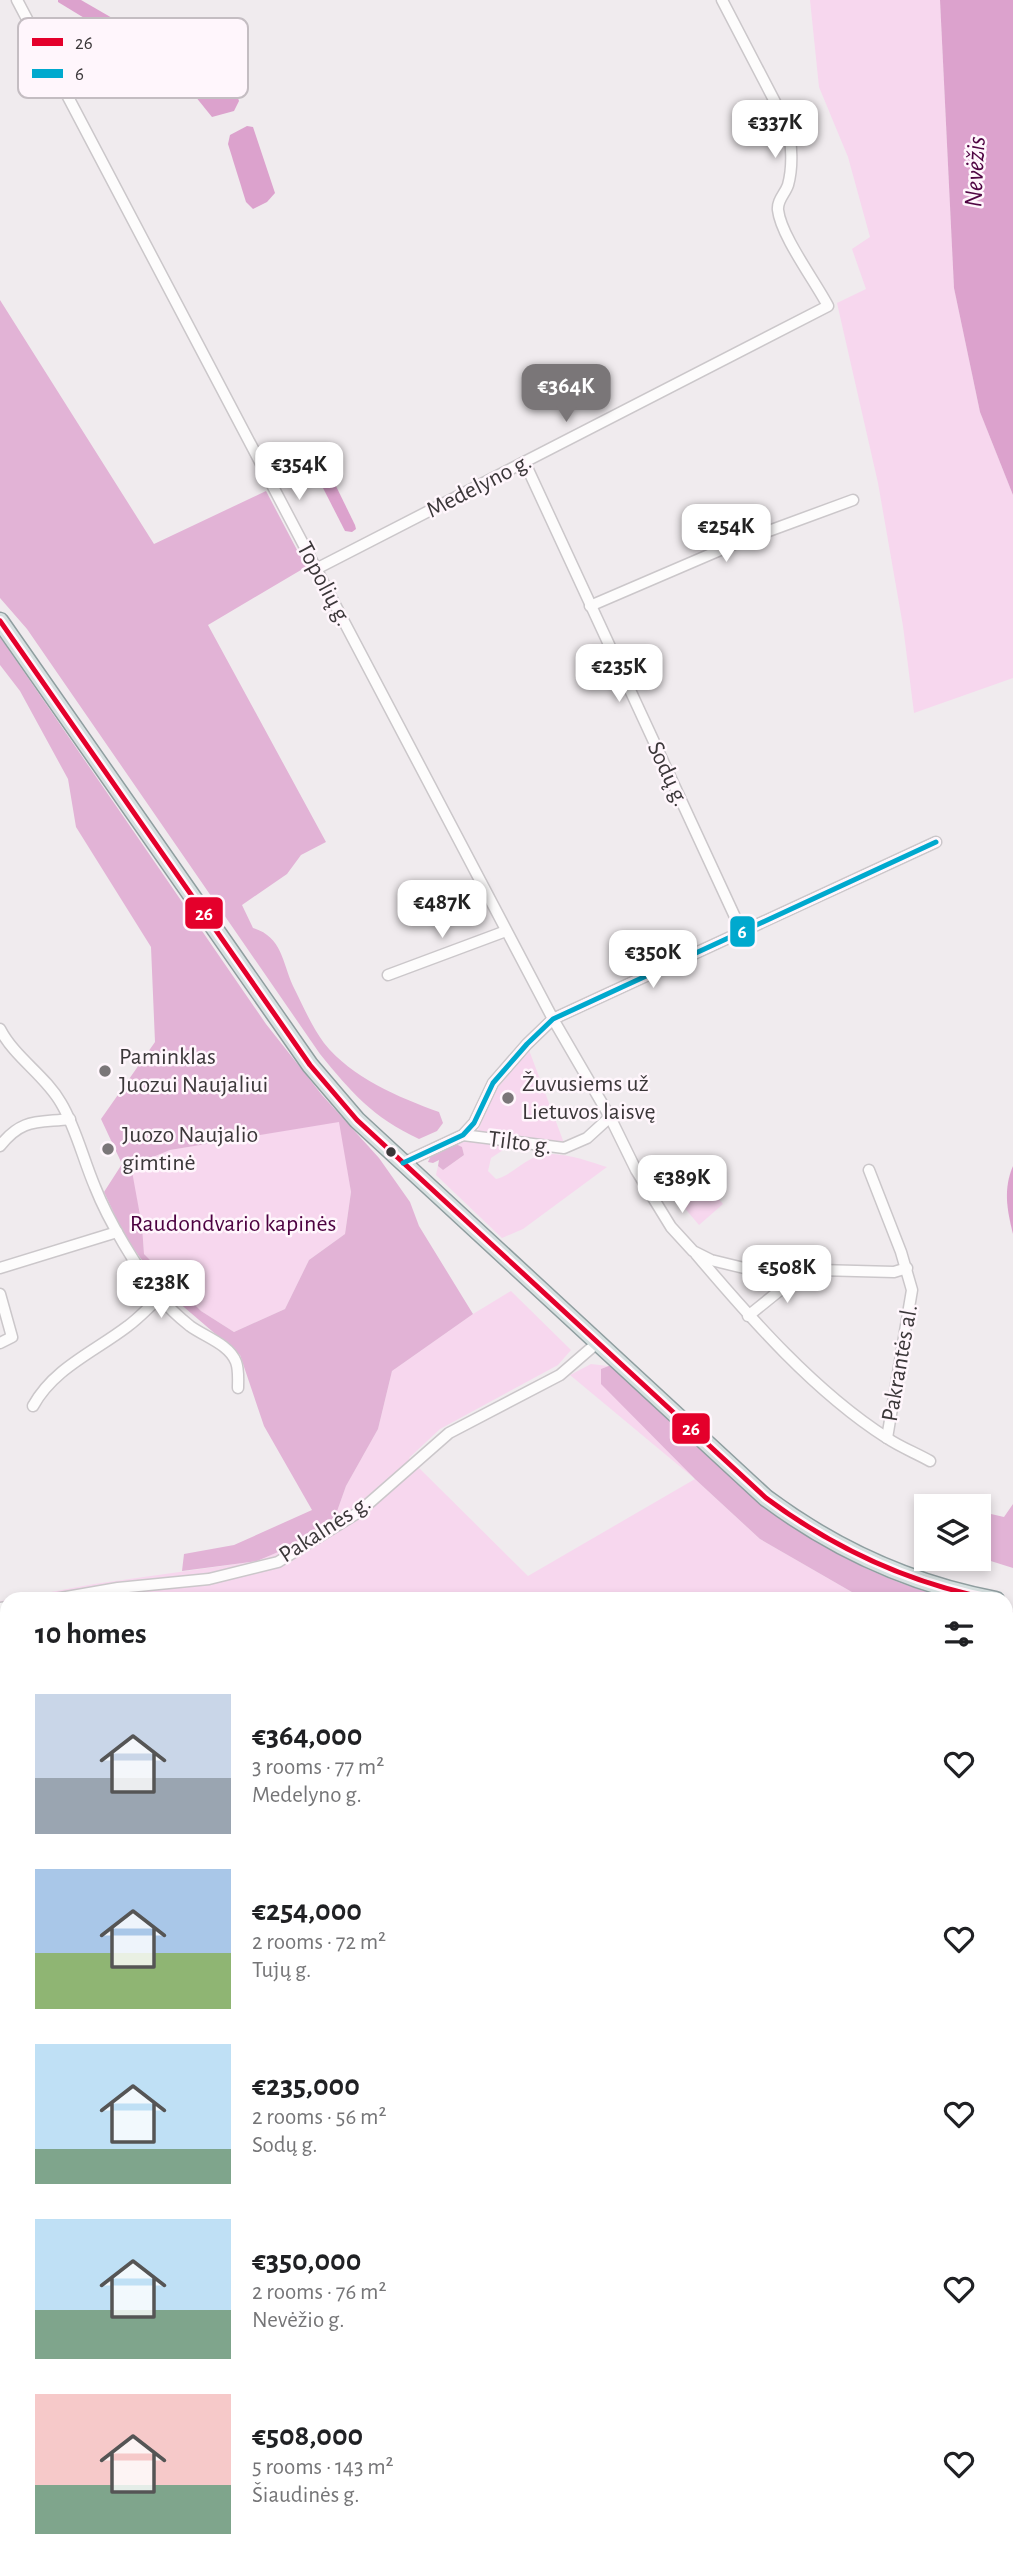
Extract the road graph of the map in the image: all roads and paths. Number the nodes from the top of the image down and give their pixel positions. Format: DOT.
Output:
graph roads {
  1 [pos="17,0"];
  2 [pos="722,0"];
  3 [pos="26,18"];
  4 [pos="68,98"];
  5 [pos="525,463"];
  6 [pos="853,500"];
  7 [pos="316,569"];
  8 [pos="590,607"];
  9 [pos="0,621"];
  10 [pos="936,842"];
  11 [pos="506,932"];
  12 [pos="742,932"];
  13 [pos="388,975"];
  14 [pos="552,1019"];
  15 [pos="0,1030"];
  16 [pos="610,1117"];
  17 [pos="70,1119"];
  18 [pos="463,1135"];
  19 [pos="0,1146"];
  20 [pos="403,1163"];
  21 [pos="869,1170"];
  22 [pos="117,1232"];
  23 [pos="694,1251"];
  24 [pos="0,1268"];
  25 [pos="906,1268"];
  26 [pos="805,1270"];
  27 [pos="0,1294"];
  28 [pos="160,1297"];
  29 [pos="748,1316"];
  30 [pos="0,1343"];
  31 [pos="597,1343"];
  32 [pos="238,1388"];
  33 [pos="33,1406"];
  34 [pos="887,1438"];
  35 [pos="930,1461"];
  36 [pos="95,1592"];
  37 [pos="959,1592"];
  1 -- 3 [label="street, Topolių g."];
  2 -- 5 [label="street, Medelyno g."];
  4 -- 7 [label="street, Topolių g."];
  5 -- 7 [label="street, Medelyno g."];
  5 -- 8 [label="street, Sodų g."];
  6 -- 8 [label="street"];
  7 -- 11 [label="street, Topolių g."];
  8 -- 12 [label="street, Sodų g."];
  9 -- 20 [label="main road"];
  10 -- 12 [label="street"];
  11 -- 13 [label="street"];
  11 -- 14 [label="street, Topolių g."];
  12 -- 14 [label="street"];
  14 -- 16 [label="street"];
  14 -- 18 [label="street"];
  15 -- 17 [label="street"];
  16 -- 18 [label="street, Tilto g."];
  16 -- 23 [label="street"];
  17 -- 19 [label="street"];
  17 -- 22 [label="street"];
  18 -- 20 [label="street"];
  20 -- 31 [label="main road"];
  21 -- 25 [label="street, Pakrantės al."];
  22 -- 24 [label="street"];
  22 -- 28 [label="street"];
  23 -- 26 [label="street"];
  23 -- 29 [label="street"];
  25 -- 26 [label="street"];
  25 -- 34 [label="street, Pakrantės al."];
  26 -- 29 [label="street"];
  27 -- 30 [label="street"];
  28 -- 32 [label="street"];
  28 -- 33 [label="street"];
  29 -- 34 [label="street"];
  31 -- 36 [label="street, Pakalnės g."];
  31 -- 37 [label="main road"];
  34 -- 35 [label="street"];
}
